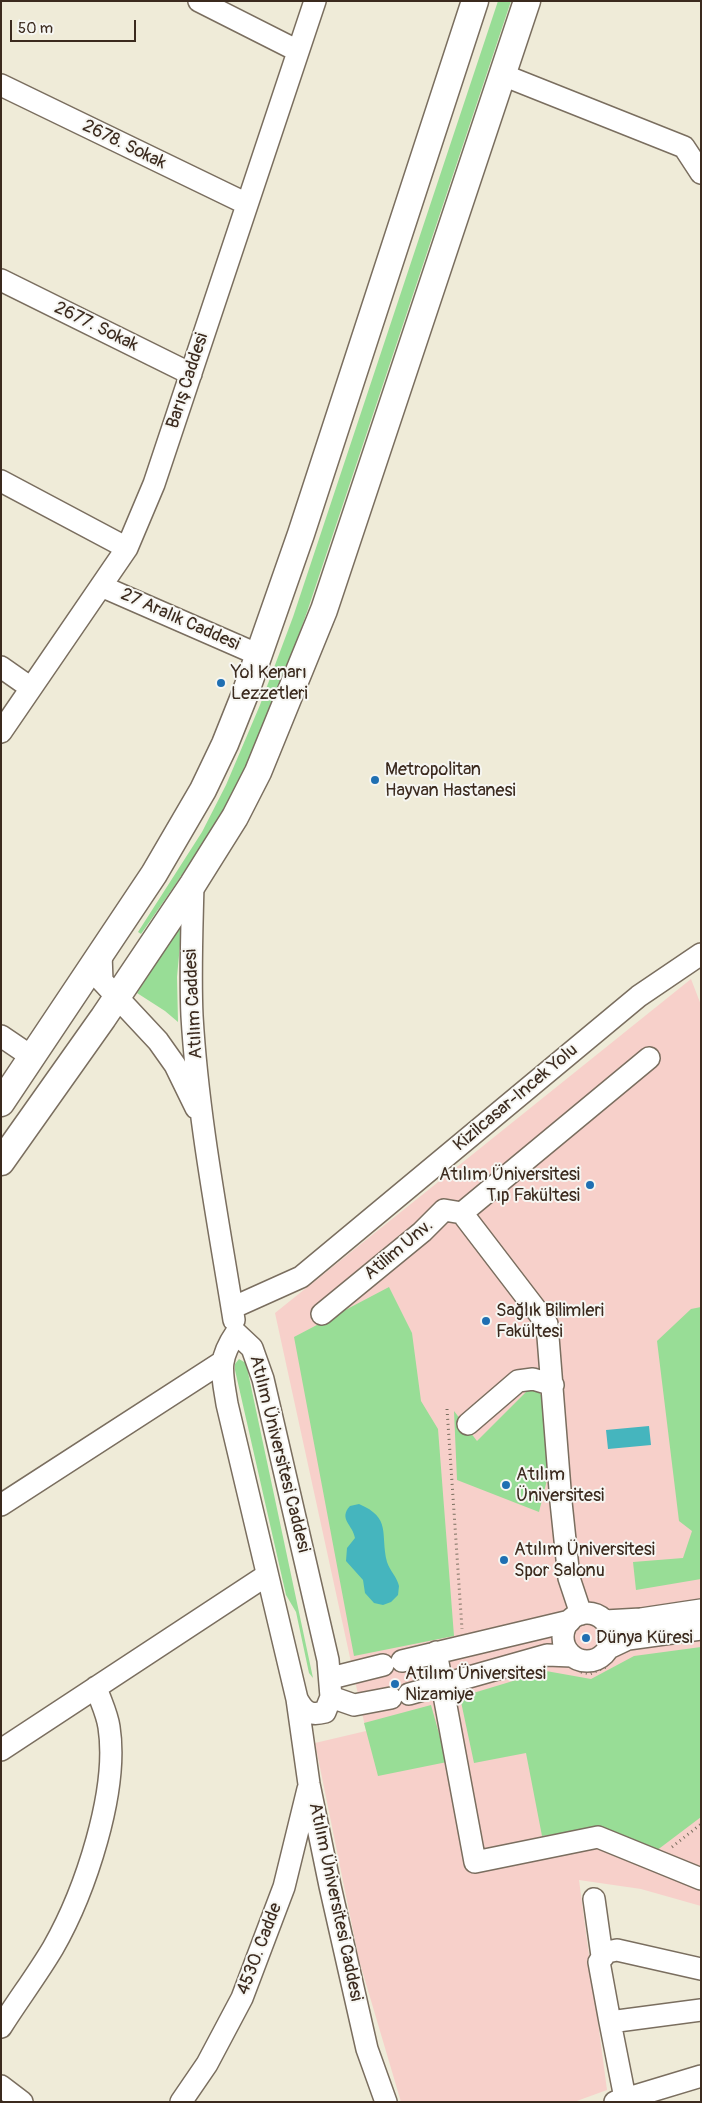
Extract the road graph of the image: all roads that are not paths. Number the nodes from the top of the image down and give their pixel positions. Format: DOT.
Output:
graph roads {
  1 [pos="199,1"];
  2 [pos="315,1"];
  3 [pos="475,1"];
  4 [pos="527,1"];
  5 [pos="298,51"];
  6 [pos="503,75"];
  7 [pos="1,85"];
  8 [pos="701,173"];
  9 [pos="247,204"];
  10 [pos="1,280"];
  11 [pos="191,374"];
  12 [pos="1,481"];
  13 [pos="127,548"];
  14 [pos="101,586"];
  15 [pos="259,655"];
  16 [pos="1,667"];
  17 [pos="31,688"];
  18 [pos="1,732"];
  19 [pos="193,884"];
  20 [pos="101,954"];
  21 [pos="701,954"];
  22 [pos="116,998"];
  23 [pos="1,1036"];
  24 [pos="32,1057"];
  25 [pos="649,1058"];
  26 [pos="1,1103"];
  27 [pos="203,1124"];
  28 [pos="1,1162"];
  29 [pos="462,1213"];
  30 [pos="232,1308"];
  31 [pos="322,1314"];
  32 [pos="236,1333"];
  33 [pos="222,1362"];
  34 [pos="553,1385"];
  35 [pos="468,1424"];
  36 [pos="1,1505"];
  37 [pos="267,1575"];
  38 [pos="701,1610"];
  39 [pos="575,1618"];
  40 [pos="605,1621"];
  41 [pos="701,1629"];
  42 [pos="609,1648"];
  43 [pos="436,1652"];
  44 [pos="572,1656"];
  45 [pos="443,1685"];
  46 [pos="96,1687"];
  47 [pos="331,1687"];
  48 [pos="297,1699"];
  49 [pos="1,1750"];
  50 [pos="309,1784"];
  51 [pos="701,1879"];
  52 [pos="594,1899"];
  53 [pos="602,1956"];
  54 [pos="701,1969"];
  55 [pos="701,2010"];
  56 [pos="610,2022"];
  57 [pos="1,2027"];
  58 [pos="701,2076"];
  59 [pos="1,2086"];
  60 [pos="623,2100"];
  61 [pos="22,2102"];
  62 [pos="181,2102"];
  63 [pos="386,2102"];
  1 -- 5 [label="street"];
  2 -- 5 [label="street, Barış Caddesi"];
  3 -- 15 [label="main road"];
  4 -- 6 [label="main road"];
  5 -- 9 [label="street, Barış Caddesi"];
  6 -- 8 [label="street"];
  6 -- 19 [label="main road"];
  7 -- 9 [label="street, 2678. Sokak"];
  9 -- 11 [label="street, Barış Caddesi"];
  10 -- 11 [label="street, 2677. Sokak"];
  11 -- 13 [label="street, Barış Caddesi"];
  12 -- 13 [label="street"];
  13 -- 14 [label="street, Barış Caddesi"];
  14 -- 15 [label="street, 27 Aralık Caddesi"];
  14 -- 17 [label="street, Barış Caddesi"];
  15 -- 20 [label="main road"];
  16 -- 17 [label="street"];
  17 -- 18 [label="street, Barış Caddesi"];
  19 -- 22 [label="main road"];
  19 -- 27 [label="street, Atılım Caddesi"];
  20 -- 22 [label="street, Atılım Caddesi"];
  20 -- 24 [label="main road"];
  21 -- 30 [label="street, Kizilcasar-Incek Yolu"];
  22 -- 27 [label="street, Atılım Caddesi"];
  22 -- 28 [label="main road"];
  23 -- 24 [label="street"];
  24 -- 26 [label="main road"];
  25 -- 29 [label="street"];
  27 -- 30 [label="street, Atılım Caddesi"];
  29 -- 31 [label="street, Atilim Unv."];
  29 -- 34 [label="street"];
  30 -- 32 [label="street, Atılım Caddesi"];
  32 -- 33 [label="street, Atılım Üniversitesi Caddesi"];
  32 -- 47 [label="street, Atılım Üniversitesi Caddesi"];
  33 -- 36 [label="street"];
  33 -- 37 [label="street, Atılım Üniversitesi Caddesi"];
  34 -- 35 [label="street"];
  34 -- 39 [label="street"];
  37 -- 46 [label="street"];
  37 -- 48 [label="street, Atılım Üniversitesi Caddesi"];
  38 -- 40 [label="street"];
  39 -- 40 [label="street"];
  39 -- 43 [label="street"];
  39 -- 44 [label="street"];
  40 -- 42 [label="street"];
  41 -- 42 [label="street"];
  42 -- 44 [label="street"];
  43 -- 45 [label="street"];
  43 -- 47 [label="street"];
  44 -- 45 [label="street"];
  45 -- 47 [label="street"];
  45 -- 51 [label="street"];
  46 -- 49 [label="street"];
  46 -- 57 [label="street"];
  47 -- 48 [label="street"];
  48 -- 50 [label="street, Atılım Üniversitesi Caddesi"];
  50 -- 62 [label="street, 4530. Cadde"];
  50 -- 63 [label="street, Atılım Üniversitesi Caddesi"];
  52 -- 53 [label="street"];
  53 -- 54 [label="street"];
  53 -- 56 [label="street"];
  55 -- 56 [label="street"];
  56 -- 60 [label="street"];
  58 -- 60 [label="street"];
  59 -- 61 [label="street"];
}
